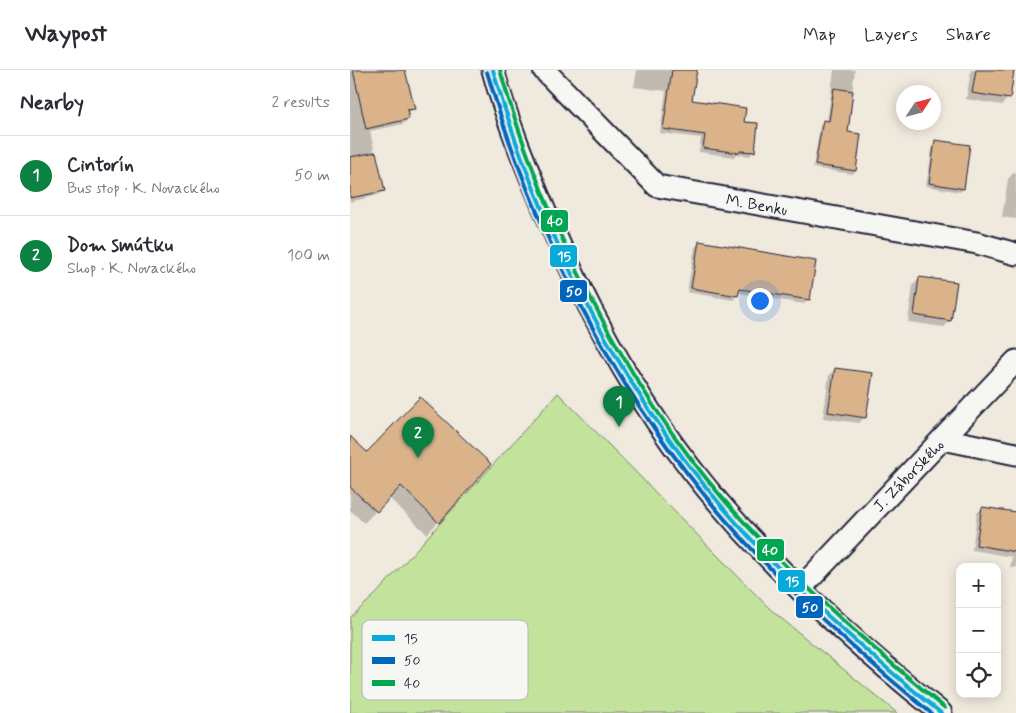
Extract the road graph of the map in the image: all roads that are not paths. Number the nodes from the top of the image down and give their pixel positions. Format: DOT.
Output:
graph roads {
  1 [pos="493,70"];
  2 [pos="544,70"];
  3 [pos="1016,254"];
  4 [pos="1016,361"];
  5 [pos="943,439"];
  6 [pos="1016,454"];
  7 [pos="800,589"];
  8 [pos="941,713"];
  1 -- 7 [label="street"];
  2 -- 3 [label="street, M. Benku"];
  4 -- 5 [label="street, J. Záborského"];
  5 -- 6 [label="street"];
  5 -- 7 [label="street, J. Záborského"];
  7 -- 8 [label="street"];
}
